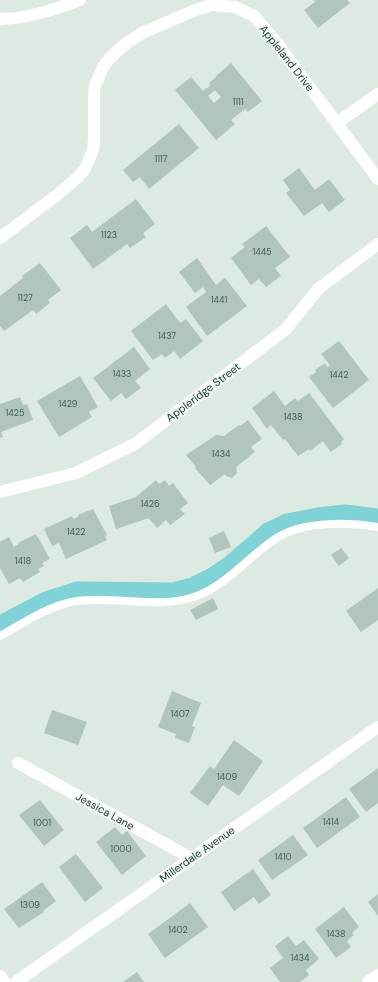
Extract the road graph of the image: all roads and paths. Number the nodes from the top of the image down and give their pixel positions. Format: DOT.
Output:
graph roads {
  1 [pos="80,0"];
  2 [pos="0,19"];
  3 [pos="378,94"];
  4 [pos="337,123"];
  5 [pos="378,179"];
  6 [pos="0,238"];
  7 [pos="378,244"];
  8 [pos="0,492"];
  9 [pos="378,527"];
  10 [pos="0,636"];
  11 [pos="378,727"];
  12 [pos="18,763"];
  13 [pos="191,858"];
  14 [pos="378,975"];
  15 [pos="0,976"];
  16 [pos="4,982"];
  17 [pos="16,982"];
  18 [pos="368,982"];
  1 -- 2 [label="street"];
  3 -- 4 [label="street"];
  4 -- 5 [label="street, Appleland Drive"];
  4 -- 6 [label="street, Appleland Drive"];
  7 -- 8 [label="street, Appleridge Street"];
  9 -- 10 [label="lane"];
  11 -- 13 [label="street, Millerdale Avenue"];
  12 -- 13 [label="street, Jessica Lane"];
  13 -- 17 [label="street, Millerdale Avenue"];
  14 -- 18 [label="street"];
  15 -- 16 [label="street"];
}
